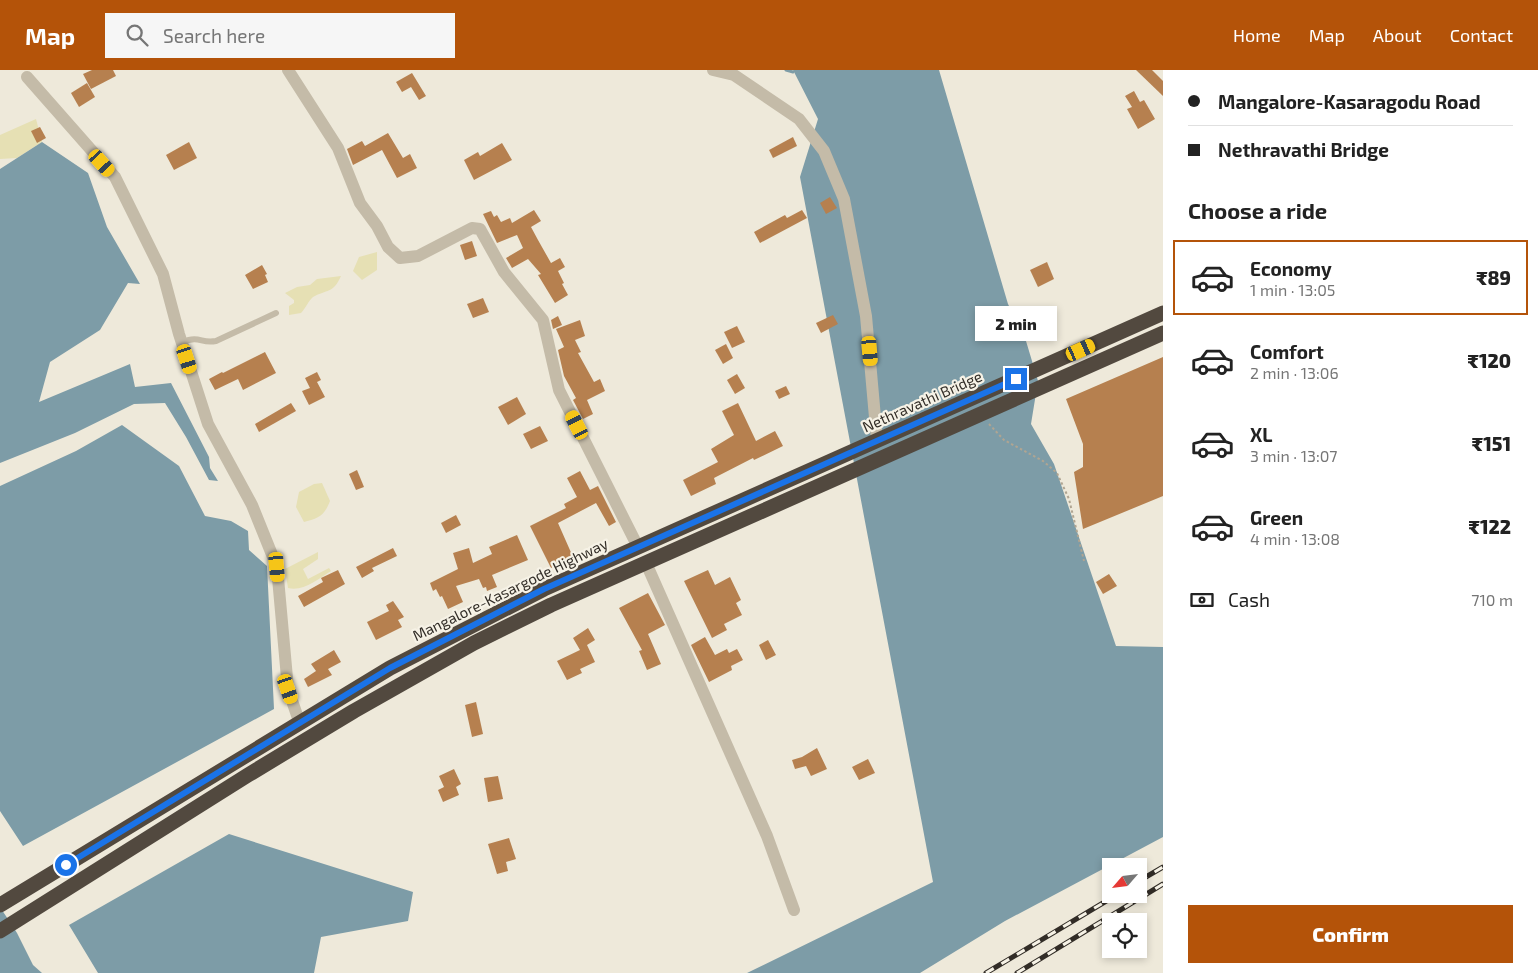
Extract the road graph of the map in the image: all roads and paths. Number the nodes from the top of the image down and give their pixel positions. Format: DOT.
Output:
graph roads {
  1 [pos="288,70"];
  2 [pos="713,70"];
  3 [pos="27,77"];
  4 [pos="276,312"];
  5 [pos="1163,313"];
  6 [pos="1163,333"];
  7 [pos="182,342"];
  8 [pos="980,415"];
  9 [pos="877,440"];
  10 [pos="838,458"];
  11 [pos="638,547"];
  12 [pos="1084,561"];
  13 [pos="646,563"];
  14 [pos="300,724"];
  15 [pos="0,906"];
  16 [pos="794,910"];
  17 [pos="0,931"];
  1 -- 11 [label="street"];
  2 -- 9 [label="street"];
  3 -- 7 [label="street"];
  4 -- 7 [label="lane"];
  5 -- 9 [label="highway, Nethravathi Bridge"];
  6 -- 8 [label="highway"];
  7 -- 14 [label="street"];
  8 -- 12 [label="path"];
  8 -- 13 [label="highway"];
  9 -- 10 [label="highway, Nethravathi Bridge"];
  10 -- 11 [label="highway, Mangalore-Kasargode Highway"];
  11 -- 14 [label="highway, Mangalore-Kasargode Highway"];
  13 -- 16 [label="street"];
  13 -- 17 [label="highway"];
  14 -- 15 [label="highway, Mangalore-Kasargode Highway"];
}
